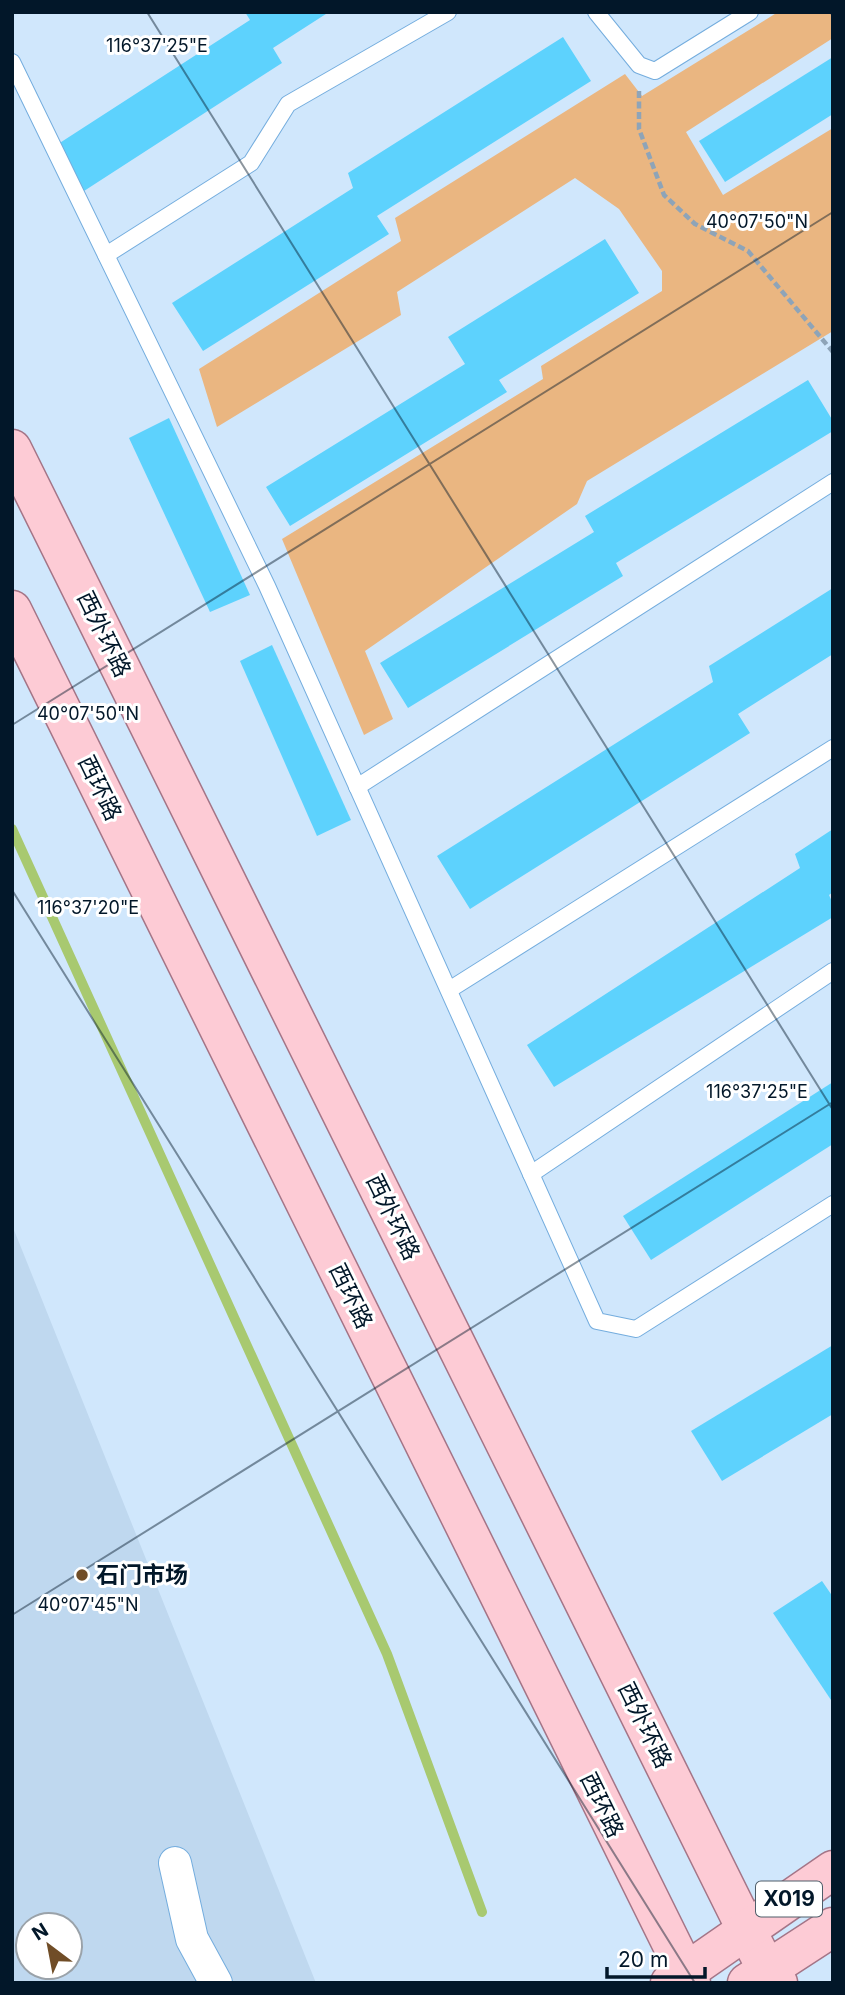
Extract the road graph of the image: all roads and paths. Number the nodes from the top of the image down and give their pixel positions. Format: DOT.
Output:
graph roads {
  1 [pos="447,12"];
  2 [pos="596,12"];
  3 [pos="750,12"];
  4 [pos="12,62"];
  5 [pos="639,65"];
  6 [pos="106,255"];
  7 [pos="833,352"];
  8 [pos="12,450"];
  9 [pos="833,482"];
  10 [pos="12,610"];
  11 [pos="833,748"];
  12 [pos="357,787"];
  13 [pos="833,971"];
  14 [pos="449,990"];
  15 [pos="531,1174"];
  16 [pos="833,1204"];
  17 [pos="176,1863"];
  18 [pos="833,1870"];
  19 [pos="833,1927"];
  20 [pos="746,1929"];
  21 [pos="764,1978"];
  22 [pos="682,1979"];
  23 [pos="216,1983"];
  1 -- 6 [label="lane"];
  2 -- 5 [label="lane"];
  3 -- 5 [label="lane"];
  4 -- 6 [label="lane"];
  5 -- 7 [label="path"];
  6 -- 12 [label="lane"];
  8 -- 20 [label="main road, 西外环路"];
  9 -- 12 [label="lane"];
  10 -- 22 [label="main road, 西环路"];
  11 -- 14 [label="lane"];
  12 -- 14 [label="lane"];
  13 -- 15 [label="lane"];
  14 -- 15 [label="lane"];
  15 -- 16 [label="lane"];
  17 -- 23 [label="street"];
  18 -- 20 [label="main road, X019"];
  19 -- 21 [label="main road, X019"];
  20 -- 21 [label="main road, 西外环路"];
  20 -- 22 [label="main road, X019"];
}
